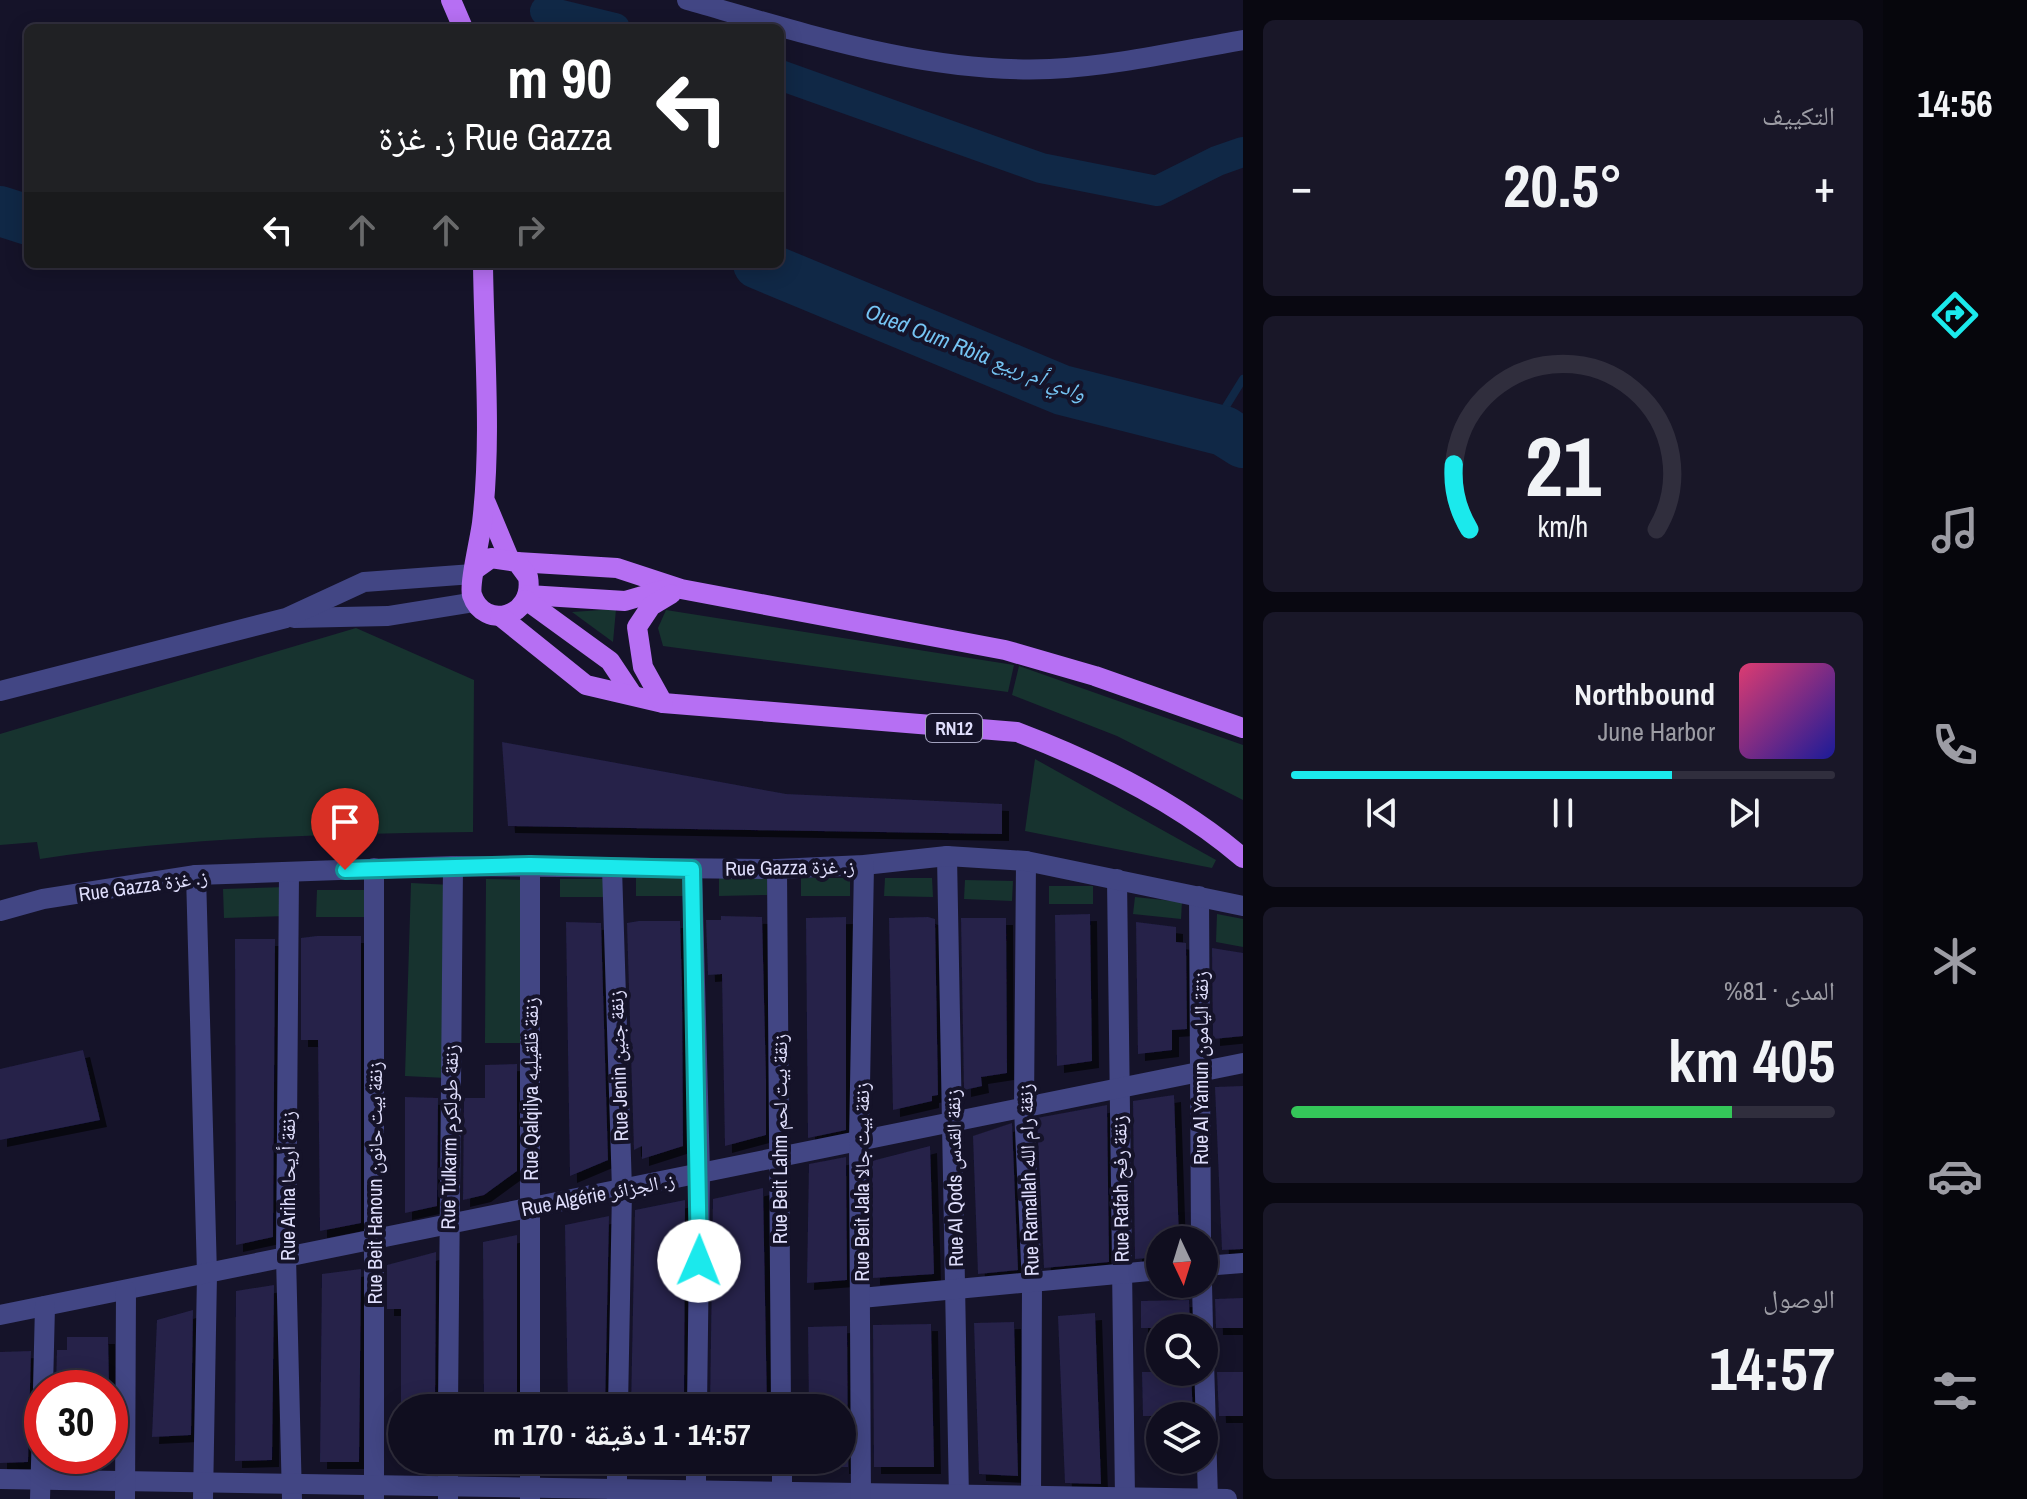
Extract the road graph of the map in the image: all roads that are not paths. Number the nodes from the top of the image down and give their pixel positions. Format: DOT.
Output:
graph roads {
  1 [pos="451,0"];
  2 [pos="687,0"];
  3 [pos="461,24"];
  4 [pos="773,24"];
  5 [pos="784,27"];
  6 [pos="1243,40"];
  7 [pos="483,268"];
  8 [pos="485,500"];
  9 [pos="513,560"];
  10 [pos="475,571"];
  11 [pos="677,588"];
  12 [pos="527,598"];
  13 [pos="475,602"];
  14 [pos="500,616"];
  15 [pos="286,618"];
  16 [pos="0,691"];
  17 [pos="632,694"];
  18 [pos="663,703"];
  19 [pos="1243,728"];
  20 [pos="947,856"];
  21 [pos="1243,858"];
  22 [pos="1026,861"];
  23 [pos="530,865"];
  24 [pos="864,865"];
  25 [pos="453,866"];
  26 [pos="374,868"];
  27 [pos="612,868"];
  28 [pos="692,869"];
  29 [pos="777,869"];
  30 [pos="289,873"];
  31 [pos="196,875"];
  32 [pos="1117,879"];
  33 [pos="1199,896"];
  34 [pos="1243,906"];
  35 [pos="0,911"];
  36 [pos="1243,1063"];
  37 [pos="1201,1072"];
  38 [pos="1119,1088"];
  39 [pos="1024,1108"];
  40 [pos="952,1122"];
  41 [pos="859,1141"];
  42 [pos="780,1157"];
  43 [pos="700,1173"];
  44 [pos="622,1190"];
  45 [pos="531,1208"];
  46 [pos="448,1225"];
  47 [pos="1201,1226"];
  48 [pos="374,1237"];
  49 [pos="286,1257"];
  50 [pos="1243,1263"];
  51 [pos="1218,1265"];
  52 [pos="1146,1271"];
  53 [pos="207,1274"];
  54 [pos="1121,1274"];
  55 [pos="1032,1285"];
  56 [pos="956,1289"];
  57 [pos="126,1290"];
  58 [pos="861,1298"];
  59 [pos="45,1306"];
  60 [pos="0,1315"];
  61 [pos="43,1370"];
  62 [pos="1205,1386"];
  63 [pos="448,1394"];
  64 [pos="530,1394"];
  65 [pos="618,1394"];
  66 [pos="697,1394"];
  67 [pos="781,1394"];
  68 [pos="696,1474"];
  69 [pos="782,1474"];
  70 [pos="0,1479"];
  71 [pos="40,1490"];
  72 [pos="125,1490"];
  73 [pos="203,1491"];
  74 [pos="292,1492"];
  75 [pos="374,1492"];
  76 [pos="448,1493"];
  77 [pos="530,1493"];
  78 [pos="617,1494"];
  79 [pos="696,1495"];
  80 [pos="782,1496"];
  81 [pos="861,1496"];
  82 [pos="959,1497"];
  83 [pos="1031,1498"];
  84 [pos="1125,1498"];
  85 [pos="1208,1499"];
  86 [pos="1227,1499"];
  1 -- 3 [label="main road"];
  2 -- 4 [label="street"];
  5 -- 6 [label="street"];
  7 -- 8 [label="main road"];
  8 -- 9 [label="main road"];
  8 -- 10 [label="main road"];
  9 -- 10 [label="main road"];
  9 -- 11 [label="main road"];
  9 -- 12 [label="main road"];
  10 -- 13 [label="main road"];
  10 -- 15 [label="street"];
  11 -- 12 [label="main road"];
  11 -- 18 [label="main road"];
  11 -- 19 [label="main road"];
  12 -- 14 [label="main road"];
  12 -- 17 [label="main road"];
  13 -- 14 [label="main road, RN12"];
  13 -- 15 [label="street"];
  14 -- 17 [label="main road, RN12"];
  15 -- 16 [label="street"];
  17 -- 18 [label="main road, RN12"];
  18 -- 21 [label="main road, RN12"];
  20 -- 22 [label="street, Rue Gazza ز. غزة"];
  20 -- 24 [label="street, Rue Gazza ز. غزة"];
  20 -- 40 [label="street, Rue Al Qods زنقة القدس"];
  22 -- 32 [label="street, Rue Gazza ز. غزة"];
  22 -- 39 [label="street, Rue Ramallah زنقة رام الله"];
  23 -- 25 [label="street, Rue Gazza ز. غزة"];
  23 -- 27 [label="street, Rue Gazza ز. غزة"];
  23 -- 45 [label="street, Rue Qalqilya زنقة قلقيليه"];
  24 -- 29 [label="street, Rue Gazza ز. غزة"];
  24 -- 41 [label="street, Rue Beit Jala زنقة بيت جالا"];
  25 -- 26 [label="street, Rue Gazza ز. غزة"];
  25 -- 46 [label="street, Rue Tulkarm زنقة طولكرم"];
  26 -- 30 [label="street, Rue Gazza ز. غزة"];
  26 -- 48 [label="street, Rue Beit Hanoun زنقة بيت حانون"];
  27 -- 28 [label="street, Rue Gazza ز. غزة"];
  27 -- 44 [label="street, Rue Jenin زنقة جنين"];
  28 -- 29 [label="street, Rue Gazza ز. غزة"];
  28 -- 43 [label="street"];
  29 -- 42 [label="street, Rue Beit Lahm زنقة بيت لحم"];
  30 -- 31 [label="street, Rue Gazza ز. غزة"];
  30 -- 49 [label="street, Rue Ariha زنقة أريحا"];
  31 -- 35 [label="street, Rue Gazza ز. غزة"];
  31 -- 53 [label="street"];
  32 -- 33 [label="street, Rue Gazza ز. غزة"];
  32 -- 38 [label="street, Rue Rafah زنقة رفح"];
  33 -- 34 [label="street, Rue Gazza ز. غزة"];
  33 -- 37 [label="street, Rue Al Yamun زنقة اليامون"];
  36 -- 37 [label="street, Rue Algérie ز. الجزائر"];
  37 -- 38 [label="street, Rue Algérie ز. الجزائر"];
  37 -- 47 [label="street, Rue Al Yamun زنقة اليامون"];
  38 -- 39 [label="street, Rue Algérie ز. الجزائر"];
  38 -- 54 [label="street, Rue Rafah زنقة رفح"];
  39 -- 40 [label="street, Rue Algérie ز. الجزائر"];
  39 -- 55 [label="street, Rue Ramallah زنقة رام الله"];
  40 -- 41 [label="street, Rue Algérie ز. الجزائر"];
  40 -- 56 [label="street, Rue Al Qods زنقة القدس"];
  41 -- 42 [label="street, Rue Algérie ز. الجزائر"];
  41 -- 58 [label="street, Rue Beit Jala زنقة بيت جالا"];
  42 -- 43 [label="street, Rue Algérie ز. الجزائر"];
  42 -- 67 [label="street, Rue Beit Lahm زنقة بيت لحم"];
  43 -- 44 [label="street, Rue Algérie ز. الجزائر"];
  43 -- 66 [label="street"];
  44 -- 45 [label="street, Rue Algérie ز. الجزائر"];
  44 -- 65 [label="street, Rue Jenin زنقة جنين"];
  45 -- 46 [label="street, Rue Algérie ز. الجزائر"];
  45 -- 64 [label="street, Rue Qalqilya زنقة قلقيليه"];
  46 -- 48 [label="street, Rue Algérie ز. الجزائر"];
  46 -- 63 [label="street, Rue Tulkarm زنقة طولكرم"];
  48 -- 49 [label="street, Rue Algérie ز. الجزائر"];
  48 -- 75 [label="street, Rue Beit Hanoun زنقة بيت حانون"];
  49 -- 53 [label="street, Rue Algérie ز. الجزائر"];
  49 -- 74 [label="street, Rue Ariha زنقة أريحا"];
  50 -- 51 [label="street"];
  52 -- 54 [label="street"];
  53 -- 57 [label="street, Rue Algérie ز. الجزائر"];
  53 -- 73 [label="street"];
  54 -- 55 [label="street"];
  54 -- 84 [label="street, Rue Rafah زنقة رفح"];
  55 -- 56 [label="street"];
  55 -- 83 [label="street, Rue Ramallah زنقة رام الله"];
  56 -- 58 [label="street"];
  56 -- 82 [label="street, Rue Al Qods زنقة القدس"];
  57 -- 59 [label="street, Rue Algérie ز. الجزائر"];
  57 -- 72 [label="street"];
  58 -- 81 [label="street, Rue Beit Jala زنقة بيت جالا"];
  59 -- 60 [label="street, Rue Algérie ز. الجزائر"];
  59 -- 61 [label="street"];
  62 -- 85 [label="street"];
  68 -- 79 [label="street"];
  69 -- 80 [label="street"];
  70 -- 71 [label="street"];
  71 -- 72 [label="street"];
  72 -- 73 [label="street"];
  73 -- 74 [label="street"];
  74 -- 75 [label="street"];
  75 -- 76 [label="street"];
  76 -- 77 [label="street"];
  77 -- 78 [label="street"];
  78 -- 79 [label="street"];
  79 -- 80 [label="street"];
  80 -- 81 [label="street"];
  81 -- 82 [label="street"];
  82 -- 83 [label="street"];
  83 -- 84 [label="street"];
  84 -- 85 [label="street"];
  85 -- 86 [label="street"];
}
